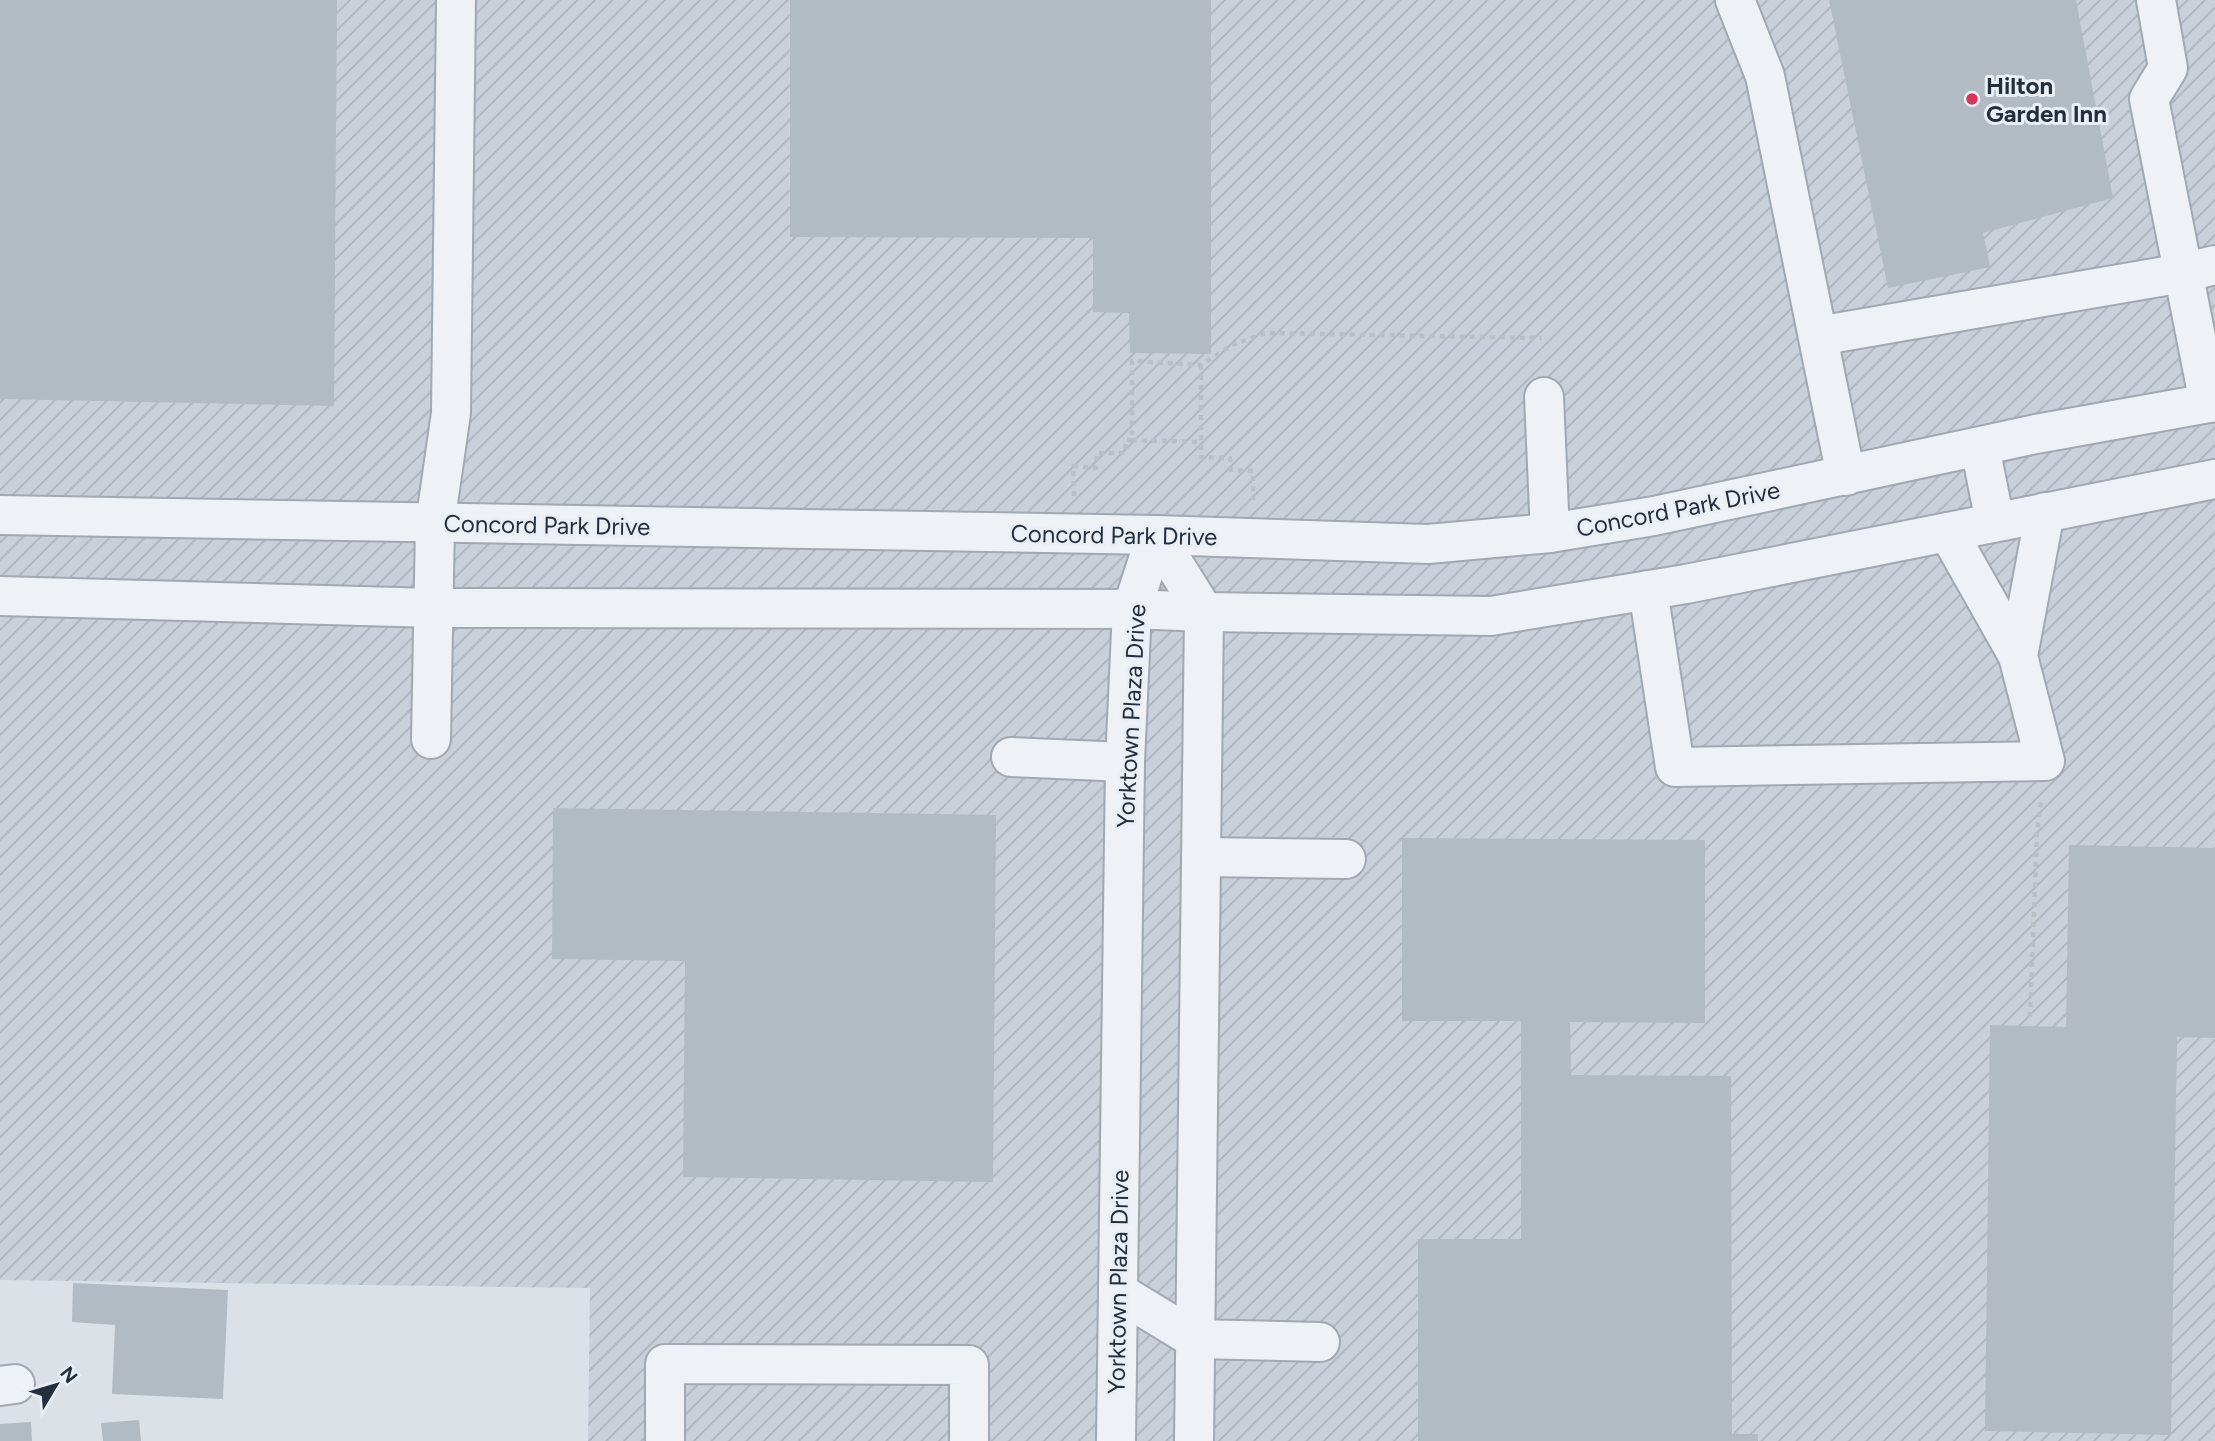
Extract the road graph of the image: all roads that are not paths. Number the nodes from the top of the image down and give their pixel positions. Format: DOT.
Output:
graph roads {
  1 [pos="456,0"];
  2 [pos="1735,0"];
  3 [pos="2156,0"];
  4 [pos="2199,269"];
  5 [pos="1818,336"];
  6 [pos="1544,397"];
  7 [pos="2212,402"];
  8 [pos="1980,447"];
  9 [pos="1846,476"];
  10 [pos="2215,479"];
  11 [pos="2045,512"];
  12 [pos="0,515"];
  13 [pos="1995,522"];
  14 [pos="435,524"];
  15 [pos="1948,531"];
  16 [pos="1550,533"];
  17 [pos="1156,536"];
  18 [pos="1648,590"];
  19 [pos="0,596"];
  20 [pos="433,608"];
  21 [pos="1132,609"];
  22 [pos="1204,612"];
  23 [pos="2018,656"];
  24 [pos="431,738"];
  25 [pos="1011,757"];
  26 [pos="1125,762"];
  27 [pos="1201,857"];
  28 [pos="1346,859"];
  29 [pos="1118,1292"];
  30 [pos="1195,1339"];
  31 [pos="1320,1342"];
  32 [pos="665,1441"];
  33 [pos="969,1441"];
  34 [pos="1116,1441"];
  35 [pos="1194,1441"];
  1 -- 14 [label="street"];
  2 -- 5 [label="street"];
  3 -- 4 [label="street"];
  4 -- 5 [label="street"];
  4 -- 7 [label="street"];
  5 -- 9 [label="street"];
  6 -- 16 [label="street"];
  7 -- 8 [label="street, Concord Park Drive"];
  8 -- 9 [label="street, Concord Park Drive"];
  8 -- 13 [label="street"];
  9 -- 16 [label="street, Concord Park Drive"];
  10 -- 11 [label="street"];
  11 -- 13 [label="street"];
  11 -- 23 [label="street"];
  12 -- 14 [label="street, Concord Park Drive"];
  13 -- 15 [label="street"];
  14 -- 17 [label="street, Concord Park Drive"];
  14 -- 20 [label="street"];
  15 -- 18 [label="street"];
  15 -- 23 [label="street"];
  16 -- 17 [label="street, Concord Park Drive"];
  17 -- 21 [label="street, Yorktown Plaza Drive"];
  17 -- 22 [label="street"];
  18 -- 22 [label="street"];
  18 -- 23 [label="street"];
  19 -- 20 [label="street"];
  20 -- 21 [label="street"];
  20 -- 24 [label="street"];
  21 -- 22 [label="street"];
  21 -- 26 [label="street, Yorktown Plaza Drive"];
  22 -- 27 [label="street"];
  25 -- 26 [label="street"];
  26 -- 29 [label="street, Yorktown Plaza Drive"];
  27 -- 28 [label="street"];
  27 -- 30 [label="street"];
  29 -- 30 [label="street"];
  29 -- 34 [label="street, Yorktown Plaza Drive"];
  30 -- 31 [label="street"];
  30 -- 35 [label="street"];
  32 -- 33 [label="street"];
}
